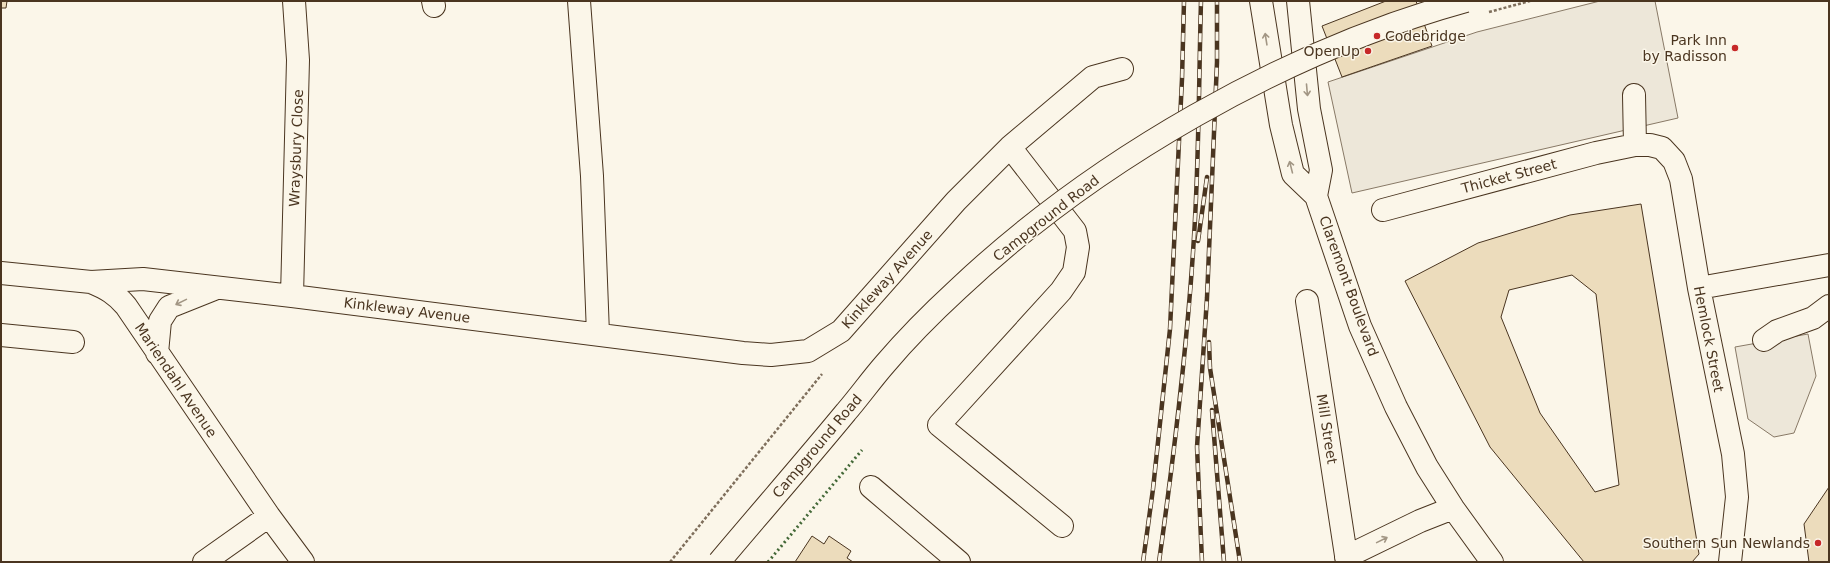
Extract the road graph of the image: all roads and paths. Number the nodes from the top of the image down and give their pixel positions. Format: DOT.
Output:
graph roads {
  1 [pos="294,1"];
  2 [pos="579,1"];
  3 [pos="1261,1"];
  4 [pos="1298,1"];
  5 [pos="1466,1"];
  6 [pos="1530,1"];
  7 [pos="1485,13"];
  8 [pos="1122,69"];
  9 [pos="1634,95"];
  10 [pos="1635,145"];
  11 [pos="1010,148"];
  12 [pos="1316,196"];
  13 [pos="1383,210"];
  14 [pos="1829,265"];
  15 [pos="1,273"];
  16 [pos="91,282"];
  17 [pos="217,288"];
  18 [pos="1699,288"];
  19 [pos="292,296"];
  20 [pos="1307,301"];
  21 [pos="1829,306"];
  22 [pos="598,334"];
  23 [pos="1,335"];
  24 [pos="1764,340"];
  25 [pos="73,342"];
  26 [pos="157,353"];
  27 [pos="828,368"];
  28 [pos="871,487"];
  29 [pos="1453,508"];
  30 [pos="269,516"];
  31 [pos="1062,526"];
  32 [pos="1347,559"];
  33 [pos="204,562"];
  34 [pos="303,562"];
  35 [pos="670,562"];
  36 [pos="719,562"];
  37 [pos="959,562"];
  38 [pos="1492,562"];
  39 [pos="1730,562"];
  1 -- 19 [label="street, Wraysbury Close"];
  2 -- 22 [label="street"];
  12 -- 3 [label="street, Claremont Boulevard, one-way"];
  4 -- 12 [label="street, Claremont Boulevard, one-way"];
  5 -- 36 [label="street, Campground Road, bridge"];
  6 -- 7 [label="path, bridge"];
  8 -- 11 [label="street, Kinkleway Avenue"];
  9 -- 10 [label="street"];
  10 -- 13 [label="street, Thicket Street"];
  10 -- 18 [label="street, Hemlock Street"];
  11 -- 22 [label="street, Kinkleway Avenue"];
  11 -- 31 [label="street"];
  12 -- 29 [label="street, Claremont Boulevard"];
  14 -- 18 [label="street"];
  15 -- 16 [label="street, Mariendahl Avenue"];
  16 -- 17 [label="street, Kinkleway Avenue"];
  16 -- 26 [label="street, Mariendahl Avenue"];
  17 -- 19 [label="street, Kinkleway Avenue"];
  17 -- 26 [label="street, Kinkleway Avenue, one-way"];
  18 -- 39 [label="street, Hemlock Street"];
  19 -- 22 [label="street, Kinkleway Avenue"];
  20 -- 32 [label="street, Mill Street"];
  21 -- 24 [label="street"];
  23 -- 25 [label="street"];
  26 -- 30 [label="street, Mariendahl Avenue"];
  27 -- 35 [label="path"];
  28 -- 37 [label="street"];
  32 -- 29 [label="street, Mill Street, one-way"];
  29 -- 38 [label="street, Claremont Boulevard"];
  30 -- 33 [label="street"];
  30 -- 34 [label="street, Mariendahl Avenue"];
}
